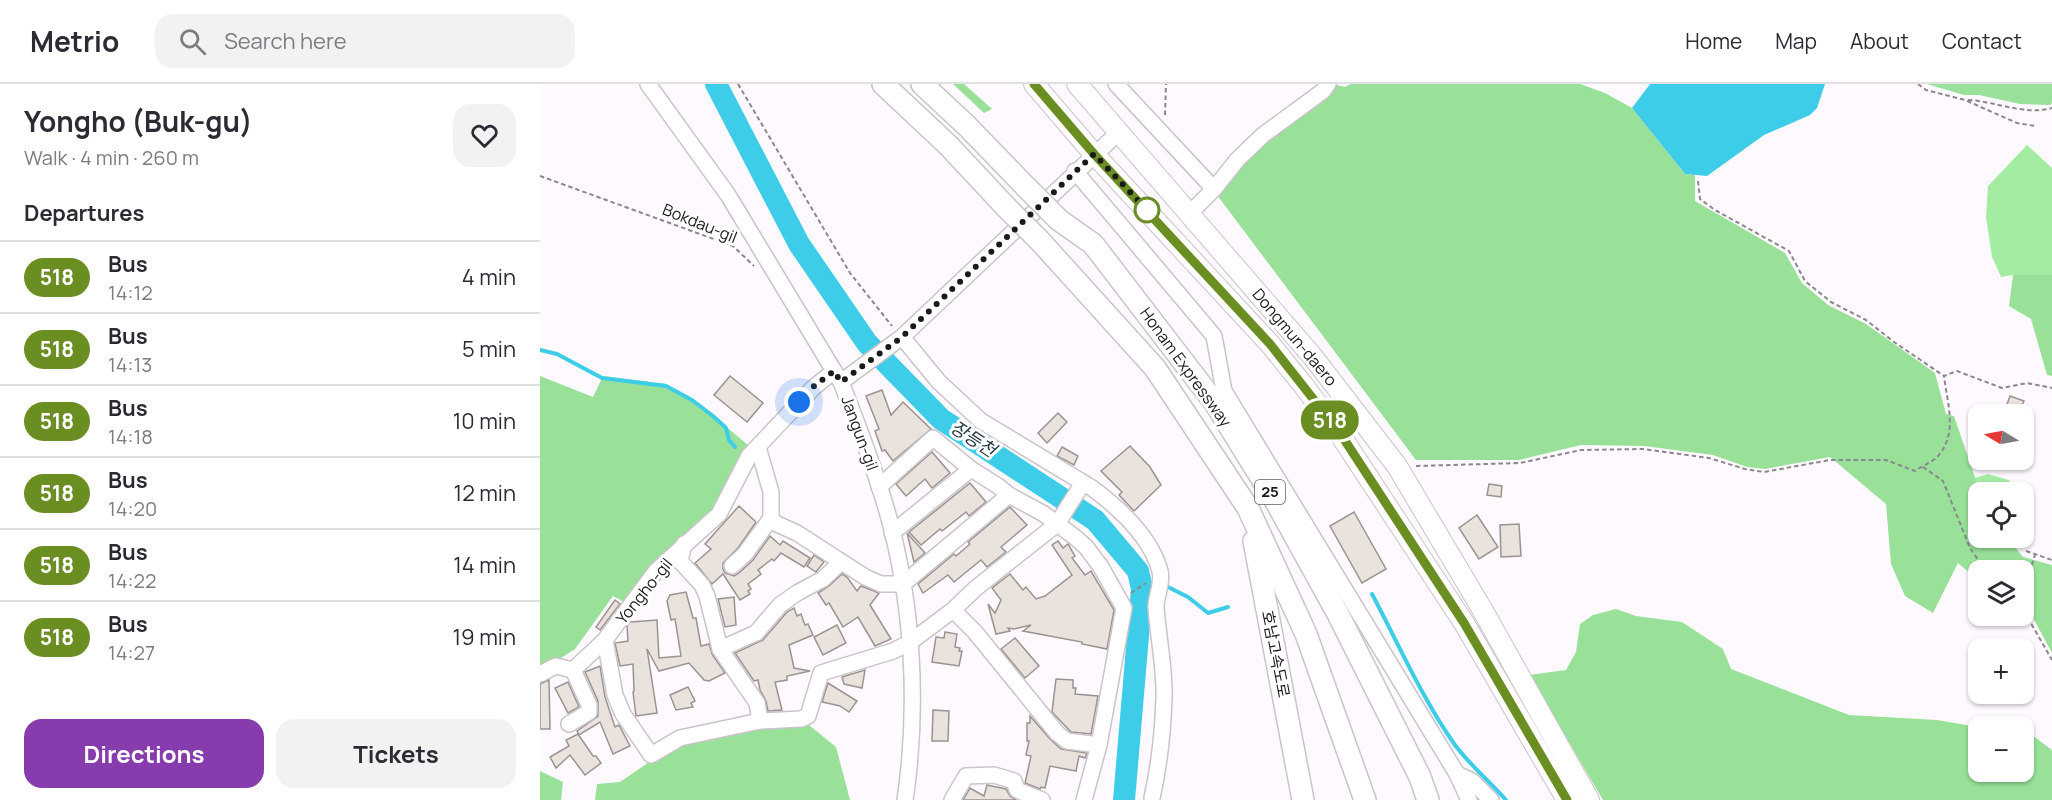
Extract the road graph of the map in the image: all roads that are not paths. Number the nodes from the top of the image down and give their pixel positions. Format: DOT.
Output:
graph roads {
  1 [pos="648,84"];
  2 [pos="883,84"];
  3 [pos="922,84"];
  4 [pos="1034,84"];
  5 [pos="1077,84"];
  6 [pos="1116,84"];
  7 [pos="1328,84"];
  8 [pos="1120,131"];
  9 [pos="1094,154"];
  10 [pos="1076,171"];
  11 [pos="1214,189"];
  12 [pos="1190,213"];
  13 [pos="899,340"];
  14 [pos="841,377"];
  15 [pos="758,447"];
  16 [pos="971,469"];
  17 [pos="1081,485"];
  18 [pos="879,487"];
  19 [pos="1009,495"];
  20 [pos="1248,508"];
  21 [pos="771,518"];
  22 [pos="1059,520"];
  23 [pos="892,533"];
  24 [pos="684,544"];
  25 [pos="841,562"];
  26 [pos="732,566"];
  27 [pos="903,584"];
  28 [pos="953,610"];
  29 [pos="605,640"];
  30 [pos="909,643"];
  31 [pos="720,649"];
  32 [pos="573,670"];
  33 [pos="540,674"];
  34 [pos="760,721"];
  35 [pos="569,724"];
  36 [pos="1099,745"];
  37 [pos="1457,774"];
  38 [pos="1153,799"];
  39 [pos="905,800"];
  40 [pos="952,800"];
  41 [pos="1041,800"];
  42 [pos="1084,800"];
  43 [pos="1303,800"];
  44 [pos="1365,800"];
  45 [pos="1430,800"];
  46 [pos="1469,800"];
  47 [pos="1491,800"];
  48 [pos="1567,800"];
  49 [pos="1589,800"];
  1 -- 14 [label="street, Jangun-gil"];
  2 -- 20 [label="highway, Honam Expressway / 25, bridge"];
  3 -- 45 [label="highway, Honam Expressway / 25, bridge"];
  4 -- 9 [label="main road, Dongmun-daero"];
  5 -- 8 [label="main road, Dongmun-daero"];
  6 -- 11 [label="street"];
  7 -- 11 [label="street"];
  8 -- 9 [label="street, Yongho-gil"];
  8 -- 12 [label="main road, Dongmun-daero"];
  9 -- 10 [label="street, Yongho-gil"];
  9 -- 48 [label="main road, Dongmun-daero"];
  10 -- 13 [label="street, Yongho-gil"];
  10 -- 37 [label="street"];
  11 -- 12 [label="street"];
  12 -- 49 [label="main road, Dongmun-daero"];
  13 -- 14 [label="street, Yongho-gil"];
  13 -- 17 [label="street"];
  14 -- 15 [label="street, Yongho-gil"];
  14 -- 18 [label="street, Jangun-gil"];
  15 -- 21 [label="street"];
  15 -- 24 [label="street, Yongho-gil"];
  16 -- 18 [label="street"];
  16 -- 19 [label="street"];
  16 -- 23 [label="street"];
  17 -- 22 [label="street"];
  17 -- 38 [label="street"];
  18 -- 23 [label="street, Jangun-gil"];
  19 -- 22 [label="street"];
  19 -- 27 [label="street"];
  20 -- 43 [label="highway, 호남고속도로"];
  20 -- 44 [label="highway, Honam Expressway / 25"];
  21 -- 25 [label="street"];
  21 -- 26 [label="street"];
  22 -- 28 [label="street"];
  22 -- 36 [label="street"];
  23 -- 27 [label="street, Jangun-gil"];
  24 -- 29 [label="street, Yongho-gil"];
  24 -- 31 [label="street, Yongho-gil"];
  25 -- 27 [label="street"];
  25 -- 31 [label="street"];
  27 -- 30 [label="street, Jangun-gil"];
  28 -- 30 [label="street"];
  28 -- 36 [label="street"];
  29 -- 32 [label="street, Yongho-gil"];
  29 -- 34 [label="street, Yongho-gil"];
  30 -- 34 [label="street, Yongho-gil"];
  30 -- 39 [label="street, Jangun-gil"];
  31 -- 34 [label="street, Yongho-gil"];
  32 -- 33 [label="street"];
  32 -- 35 [label="street"];
  36 -- 42 [label="street"];
  37 -- 46 [label="street"];
  37 -- 47 [label="street"];
  40 -- 41 [label="street"];
}
